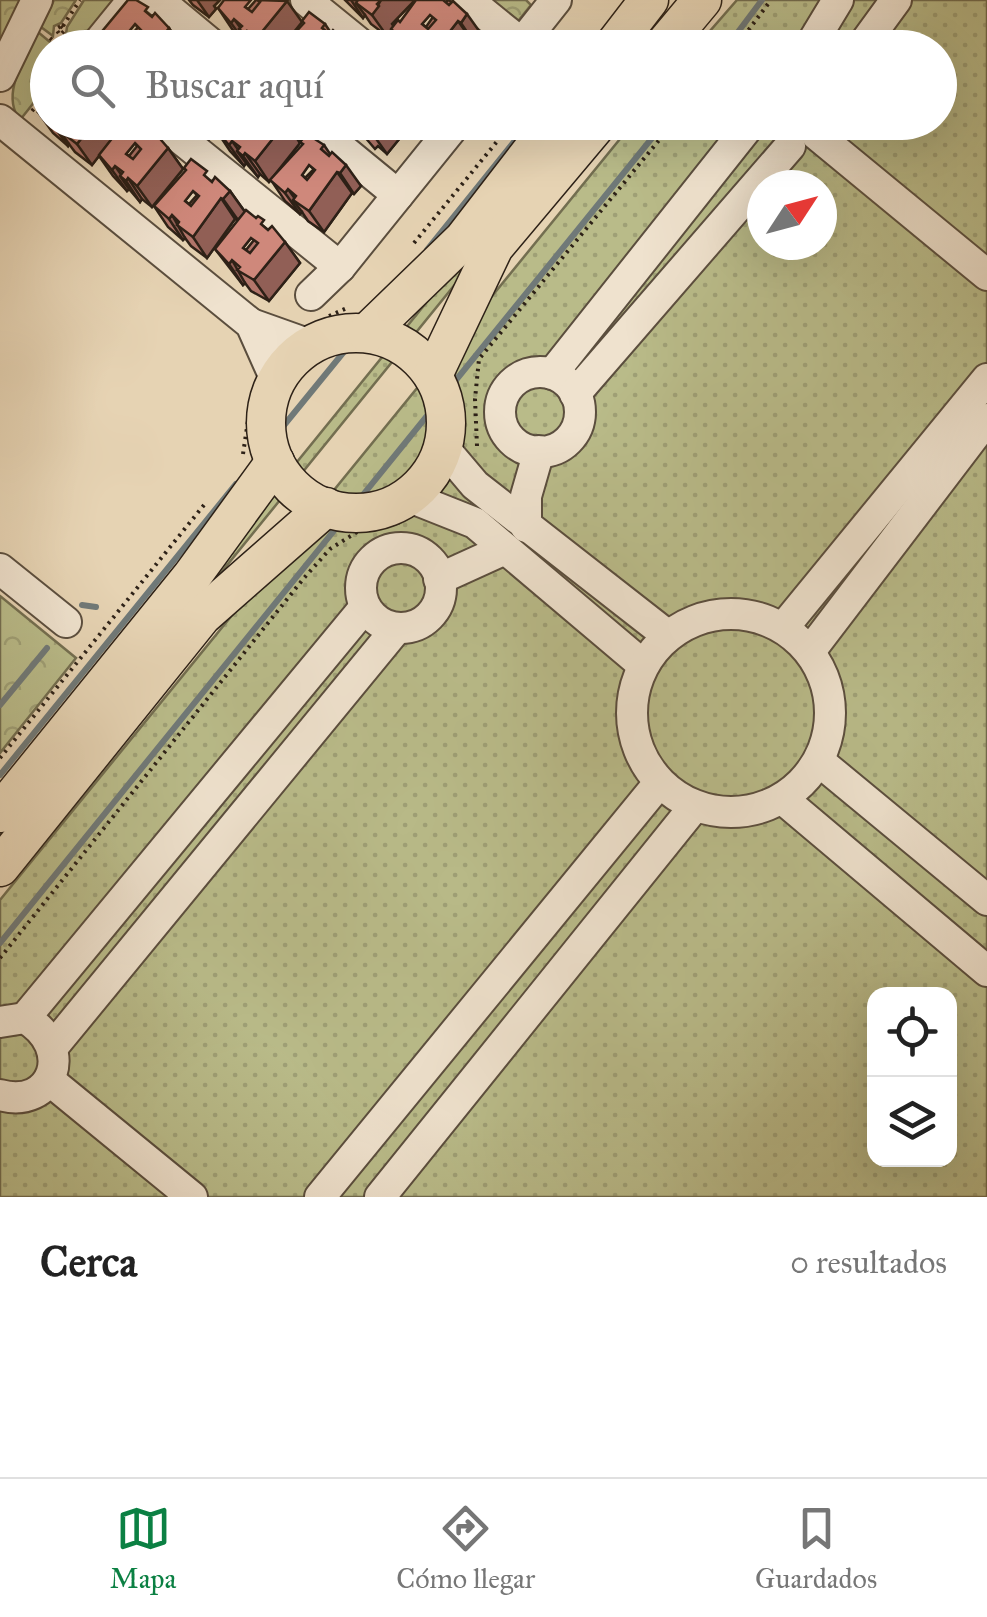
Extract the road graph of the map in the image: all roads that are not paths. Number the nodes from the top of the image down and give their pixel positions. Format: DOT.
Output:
graph roads {
  1 [pos="37,0"];
  2 [pos="133,0"];
  3 [pos="158,0"];
  4 [pos="306,0"];
  5 [pos="468,0"];
  6 [pos="649,0"];
  7 [pos="702,0"];
  8 [pos="838,0"];
  9 [pos="896,0"];
  10 [pos="548,2"];
  11 [pos="109,30"];
  12 [pos="194,30"];
  13 [pos="342,30"];
  14 [pos="502,30"];
  15 [pos="529,30"];
  16 [pos="626,30"];
  17 [pos="677,30"];
  18 [pos="820,30"];
  19 [pos="875,30"];
  20 [pos="0,76"];
  21 [pos="37,140"];
  22 [pos="182,140"];
  23 [pos="331,140"];
  24 [pos="442,140"];
  25 [pos="540,140"];
  26 [pos="584,140"];
  27 [pos="739,140"];
  28 [pos="768,140"];
  29 [pos="794,140"];
  30 [pos="805,140"];
  31 [pos="818,140"];
  32 [pos="398,195"];
  33 [pos="340,267"];
  34 [pos="987,275"];
  35 [pos="364,317"];
  36 [pos="313,318"];
  37 [pos="251,324"];
  38 [pos="552,374"];
  39 [pos="433,375"];
  40 [pos="987,379"];
  41 [pos="265,384"];
  42 [pos="575,394"];
  43 [pos="987,419"];
  44 [pos="442,446"];
  45 [pos="538,451"];
  46 [pos="258,460"];
  47 [pos="326,507"];
  48 [pos="408,508"];
  49 [pos="516,538"];
  50 [pos="0,569"];
  51 [pos="439,579"];
  52 [pos="366,607"];
  53 [pos="66,622"];
  54 [pos="397,628"];
  55 [pos="783,628"];
  56 [pos="667,635"];
  57 [pos="811,650"];
  58 [pos="643,665"];
  59 [pos="820,762"];
  60 [pos="659,783"];
  61 [pos="784,800"];
  62 [pos="694,807"];
  63 [pos="0,812"];
  64 [pos="0,867"];
  65 [pos="987,900"];
  66 [pos="987,971"];
  67 [pos="12,1020"];
  68 [pos="52,1048"];
  69 [pos="49,1080"];
  70 [pos="4,1103"];
  71 [pos="192,1197"];
  72 [pos="320,1197"];
  73 [pos="380,1197"];
  1 -- 20 [label="street"];
  2 -- 11 [label="street"];
  3 -- 12 [label="street"];
  4 -- 13 [label="street"];
  5 -- 14 [label="street"];
  6 -- 16 [label="main road"];
  7 -- 17 [label="main road"];
  8 -- 18 [label="street"];
  9 -- 19 [label="street"];
  10 -- 15 [label="street"];
  21 -- 37 [label="street"];
  22 -- 33 [label="street"];
  23 -- 32 [label="street"];
  24 -- 32 [label="street"];
  25 -- 35 [label="main road"];
  26 -- 39 [label="main road"];
  27 -- 38 [label="street"];
  28 -- 29 [label="street"];
  30 -- 42 [label="street"];
  31 -- 34 [label="street"];
  32 -- 33 [label="street"];
  33 -- 36 [label="street"];
  35 -- 36 [label="main road"];
  35 -- 39 [label="main road"];
  36 -- 37 [label="street"];
  36 -- 41 [label="main road"];
  37 -- 41 [label="street"];
  38 -- 42 [label="street"];
  38 -- 45 [label="street"];
  39 -- 44 [label="main road"];
  40 -- 55 [label="street"];
  41 -- 46 [label="main road"];
  42 -- 45 [label="street"];
  43 -- 57 [label="street"];
  44 -- 48 [label="main road"];
  44 -- 49 [label="street"];
  45 -- 49 [label="street"];
  46 -- 47 [label="main road"];
  46 -- 63 [label="main road"];
  47 -- 48 [label="main road"];
  47 -- 64 [label="main road"];
  48 -- 49 [label="street"];
  49 -- 51 [label="street"];
  49 -- 56 [label="street"];
  49 -- 58 [label="street"];
  50 -- 53 [label="street"];
  51 -- 52 [label="street"];
  51 -- 54 [label="street"];
  52 -- 54 [label="street"];
  52 -- 67 [label="street"];
  54 -- 68 [label="street"];
  55 -- 56 [label="street"];
  55 -- 57 [label="street"];
  56 -- 58 [label="street"];
  57 -- 59 [label="street"];
  58 -- 60 [label="street"];
  59 -- 61 [label="street"];
  59 -- 65 [label="street"];
  60 -- 62 [label="street"];
  60 -- 72 [label="street"];
  61 -- 62 [label="street"];
  61 -- 66 [label="street"];
  62 -- 73 [label="street"];
  67 -- 68 [label="street"];
  68 -- 69 [label="street"];
  69 -- 70 [label="street"];
  69 -- 71 [label="street"];
}
